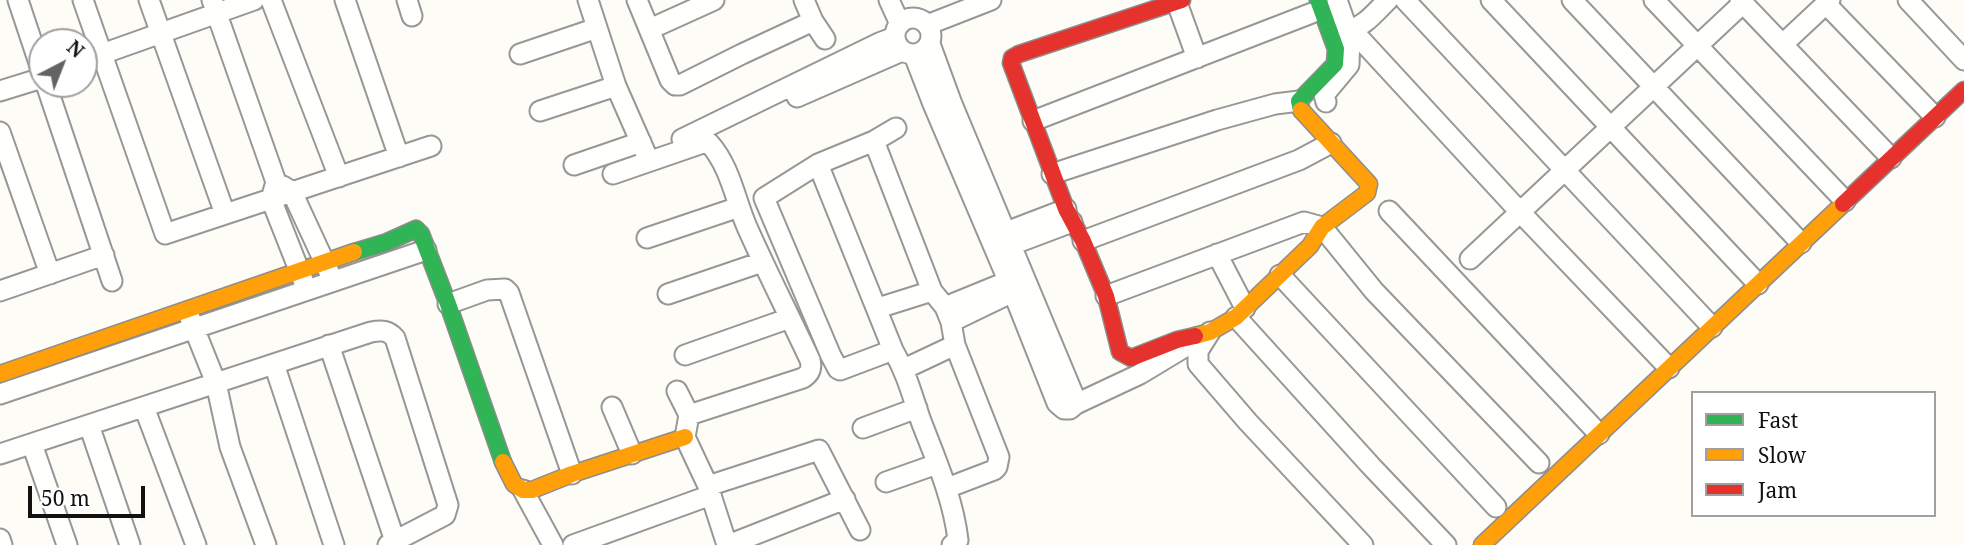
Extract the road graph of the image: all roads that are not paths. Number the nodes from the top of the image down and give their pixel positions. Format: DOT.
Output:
graph roads {
  1 [pos="18,0"];
  2 [pos="83,0"];
  3 [pos="149,0"];
  4 [pos="254,0"];
  5 [pos="271,0"];
  6 [pos="345,0"];
  7 [pos="588,0"];
  8 [pos="637,0"];
  9 [pos="714,0"];
  10 [pos="804,0"];
  11 [pos="889,0"];
  12 [pos="911,0"];
  13 [pos="991,0"];
  14 [pos="1337,0"];
  15 [pos="1388,0"];
  16 [pos="1405,0"];
  17 [pos="1491,0"];
  18 [pos="1572,0"];
  19 [pos="1654,0"];
  20 [pos="1908,0"];
  21 [pos="1179,1"];
  22 [pos="1741,2"];
  23 [pos="1828,2"];
  24 [pos="214,6"];
  25 [pos="1315,6"];
  26 [pos="813,21"];
  27 [pos="597,28"];
  28 [pos="650,29"];
  29 [pos="28,30"];
  30 [pos="1349,30"];
  31 [pos="160,32"];
  32 [pos="913,36"];
  33 [pos="825,39"];
  34 [pos="1783,44"];
  35 [pos="1697,46"];
  36 [pos="102,54"];
  37 [pos="520,54"];
  38 [pos="1197,58"];
  39 [pos="1964,60"];
  40 [pos="28,83"];
  41 [pos="616,86"];
  42 [pos="1653,86"];
  43 [pos="1964,90"];
  44 [pos="0,92"];
  45 [pos="51,98"];
  46 [pos="1299,101"];
  47 [pos="1326,102"];
  48 [pos="540,111"];
  49 [pos="760,114"];
  50 [pos="1935,117"];
  51 [pos="1033,121"];
  52 [pos="1609,127"];
  53 [pos="896,128"];
  54 [pos="0,132"];
  55 [pos="681,139"];
  56 [pos="874,141"];
  57 [pos="1331,143"];
  58 [pos="431,146"];
  59 [pos="645,151"];
  60 [pos="399,157"];
  61 [pos="1891,158"];
  62 [pos="818,164"];
  63 [pos="574,165"];
  64 [pos="1563,170"];
  65 [pos="613,174"];
  66 [pos="1052,174"];
  67 [pos="339,177"];
  68 [pos="280,191"];
  69 [pos="1845,201"];
  70 [pos="739,207"];
  71 [pos="1389,211"];
  72 [pos="1519,211"];
  73 [pos="225,214"];
  74 [pos="1069,216"];
  75 [pos="1322,228"];
  76 [pos="647,238"];
  77 [pos="1008,239"];
  78 [pos="1083,241"];
  79 [pos="1801,243"];
  80 [pos="426,250"];
  81 [pos="1217,254"];
  82 [pos="104,255"];
  83 [pos="1470,259"];
  84 [pos="325,261"];
  85 [pos="762,262"];
  86 [pos="299,271"];
  87 [pos="50,274"];
  88 [pos="1280,275"];
  89 [pos="112,281"];
  90 [pos="332,283"];
  91 [pos="1018,283"];
  92 [pos="1758,284"];
  93 [pos="0,291"];
  94 [pos="307,291"];
  95 [pos="932,291"];
  96 [pos="668,294"];
  97 [pos="1106,296"];
  98 [pos="448,304"];
  99 [pos="878,308"];
  100 [pos="1241,313"];
  101 [pos="948,314"];
  102 [pos="790,318"];
  103 [pos="190,320"];
  104 [pos="1712,327"];
  105 [pos="1210,332"];
  106 [pos="329,345"];
  107 [pos="955,345"];
  108 [pos="893,350"];
  109 [pos="685,355"];
  110 [pos="274,364"];
  111 [pos="1669,368"];
  112 [pos="904,369"];
  113 [pos="0,374"];
  114 [pos="216,383"];
  115 [pos="677,391"];
  116 [pos="0,394"];
  117 [pos="145,407"];
  118 [pos="612,407"];
  119 [pos="917,408"];
  120 [pos="689,415"];
  121 [pos="89,425"];
  122 [pos="863,428"];
  123 [pos="1599,433"];
  124 [pos="685,437"];
  125 [pos="32,444"];
  126 [pos="0,454"];
  127 [pos="632,454"];
  128 [pos="1539,463"];
  129 [pos="937,464"];
  130 [pos="572,474"];
  131 [pos="886,482"];
  132 [pos="947,488"];
  133 [pos="523,490"];
  134 [pos="709,491"];
  135 [pos="845,499"];
  136 [pos="1496,508"];
  137 [pos="860,530"];
  138 [pos="0,539"];
  139 [pos="391,543"];
  140 [pos="2,545"];
  141 [pos="66,545"];
  142 [pos="131,545"];
  143 [pos="196,545"];
  144 [pos="266,545"];
  145 [pos="334,545"];
  146 [pos="553,545"];
  147 [pos="573,545"];
  148 [pos="728,545"];
  149 [pos="952,545"];
  150 [pos="1363,545"];
  151 [pos="1446,545"];
  152 [pos="1482,545"];
  1 -- 29 [label="street"];
  2 -- 36 [label="street"];
  3 -- 31 [label="street"];
  4 -- 24 [label="street"];
  5 -- 67 [label="street"];
  6 -- 60 [label="street"];
  7 -- 27 [label="street"];
  8 -- 28 [label="street"];
  9 -- 28 [label="street"];
  10 -- 26 [label="street"];
  11 -- 32 [label="street"];
  12 -- 32 [label="street"];
  13 -- 32 [label="street"];
  14 -- 30 [label="street"];
  15 -- 30 [label="street"];
  16 -- 64 [label="street"];
  17 -- 52 [label="street"];
  18 -- 42 [label="street"];
  19 -- 35 [label="street"];
  20 -- 39 [label="street"];
  21 -- 38 [label="street"];
  21 -- 51 [label="street"];
  22 -- 34 [label="street"];
  22 -- 35 [label="street"];
  23 -- 34 [label="street"];
  23 -- 50 [label="street"];
  24 -- 31 [label="street"];
  24 -- 68 [label="street"];
  25 -- 38 [label="street"];
  25 -- 46 [label="street"];
  26 -- 28 [label="street"];
  26 -- 33 [label="street"];
  27 -- 37 [label="street"];
  27 -- 41 [label="street"];
  30 -- 47 [label="street"];
  30 -- 72 [label="street"];
  31 -- 36 [label="street"];
  31 -- 73 [label="street"];
  32 -- 49 [label="street"];
  32 -- 55 [label="street"];
  32 -- 77 [label="street"];
  32 -- 91 [label="street"];
  34 -- 61 [label="street"];
  35 -- 42 [label="street"];
  35 -- 69 [label="street"];
  36 -- 73 [label="street"];
  38 -- 51 [label="street"];
  40 -- 44 [label="street"];
  41 -- 48 [label="street"];
  41 -- 59 [label="street"];
  42 -- 52 [label="street"];
  42 -- 79 [label="street"];
  43 -- 50 [label="street"];
  45 -- 82 [label="street"];
  46 -- 57 [label="street"];
  46 -- 66 [label="street"];
  50 -- 61 [label="street"];
  51 -- 66 [label="street"];
  52 -- 64 [label="street"];
  52 -- 92 [label="street"];
  53 -- 56 [label="street"];
  54 -- 87 [label="street"];
  56 -- 62 [label="street"];
  56 -- 95 [label="street"];
  57 -- 75 [label="street"];
  57 -- 78 [label="street"];
  58 -- 60 [label="street"];
  59 -- 63 [label="street"];
  59 -- 65 [label="street"];
  59 -- 70 [label="street"];
  60 -- 67 [label="street"];
  61 -- 69 [label="street"];
  62 -- 99 [label="street"];
  62 -- 108 [label="street"];
  64 -- 72 [label="street"];
  64 -- 104 [label="street"];
  66 -- 74 [label="street"];
  67 -- 68 [label="street"];
  68 -- 73 [label="street"];
  68 -- 84 [label="street"];
  68 -- 86 [label="street"];
  69 -- 79 [label="street"];
  70 -- 76 [label="street"];
  70 -- 85 [label="street"];
  71 -- 123 [label="street"];
  72 -- 83 [label="street"];
  72 -- 111 [label="street"];
  74 -- 77 [label="street"];
  74 -- 78 [label="street"];
  75 -- 81 [label="street"];
  75 -- 88 [label="street"];
  75 -- 128 [label="street"];
  77 -- 91 [label="street"];
  78 -- 97 [label="street"];
  79 -- 92 [label="street"];
  80 -- 84 [label="street"];
  80 -- 90 [label="street"];
  80 -- 98 [label="street"];
  81 -- 97 [label="street"];
  81 -- 100 [label="street"];
  82 -- 87 [label="street"];
  82 -- 89 [label="street"];
  84 -- 86 [label="street"];
  84 -- 90 [label="street"];
  85 -- 96 [label="street"];
  85 -- 102 [label="street"];
  86 -- 94 [label="street"];
  86 -- 103 [label="street"];
  87 -- 93 [label="street"];
  88 -- 100 [label="street"];
  88 -- 136 [label="street"];
  90 -- 94 [label="street"];
  91 -- 101 [label="street"];
  91 -- 105 [label="street"];
  92 -- 104 [label="street"];
  94 -- 103 [label="street"];
  95 -- 99 [label="street"];
  95 -- 101 [label="street"];
  97 -- 105 [label="street"];
  98 -- 130 [label="street"];
  98 -- 133 [label="street"];
  99 -- 108 [label="street"];
  100 -- 105 [label="street"];
  100 -- 151 [label="street"];
  101 -- 107 [label="street"];
  102 -- 109 [label="street"];
  102 -- 120 [label="street"];
  103 -- 113 [label="street"];
  103 -- 114 [label="street"];
  103 -- 116 [label="street"];
  104 -- 111 [label="street"];
  105 -- 150 [label="street"];
  106 -- 110 [label="street"];
  106 -- 139 [label="street"];
  106 -- 139 [label="street"];
  107 -- 112 [label="street"];
  107 -- 132 [label="street"];
  108 -- 112 [label="street"];
  110 -- 114 [label="street"];
  110 -- 145 [label="street"];
  111 -- 123 [label="street"];
  112 -- 119 [label="street"];
  114 -- 117 [label="street"];
  114 -- 144 [label="street"];
  115 -- 120 [label="street"];
  117 -- 121 [label="street"];
  117 -- 143 [label="street"];
  118 -- 127 [label="street"];
  119 -- 122 [label="street"];
  119 -- 129 [label="street"];
  120 -- 124 [label="street"];
  121 -- 125 [label="street"];
  121 -- 142 [label="street"];
  123 -- 152 [label="street"];
  124 -- 127 [label="street"];
  124 -- 134 [label="street"];
  125 -- 126 [label="street"];
  125 -- 141 [label="street"];
  127 -- 130 [label="street"];
  129 -- 131 [label="street"];
  129 -- 132 [label="street"];
  130 -- 133 [label="street"];
  132 -- 149 [label="street"];
  133 -- 146 [label="street"];
  134 -- 135 [label="street"];
  134 -- 147 [label="street"];
  134 -- 148 [label="street"];
  135 -- 137 [label="street"];
  135 -- 148 [label="street"];
  138 -- 140 [label="street"];
}
